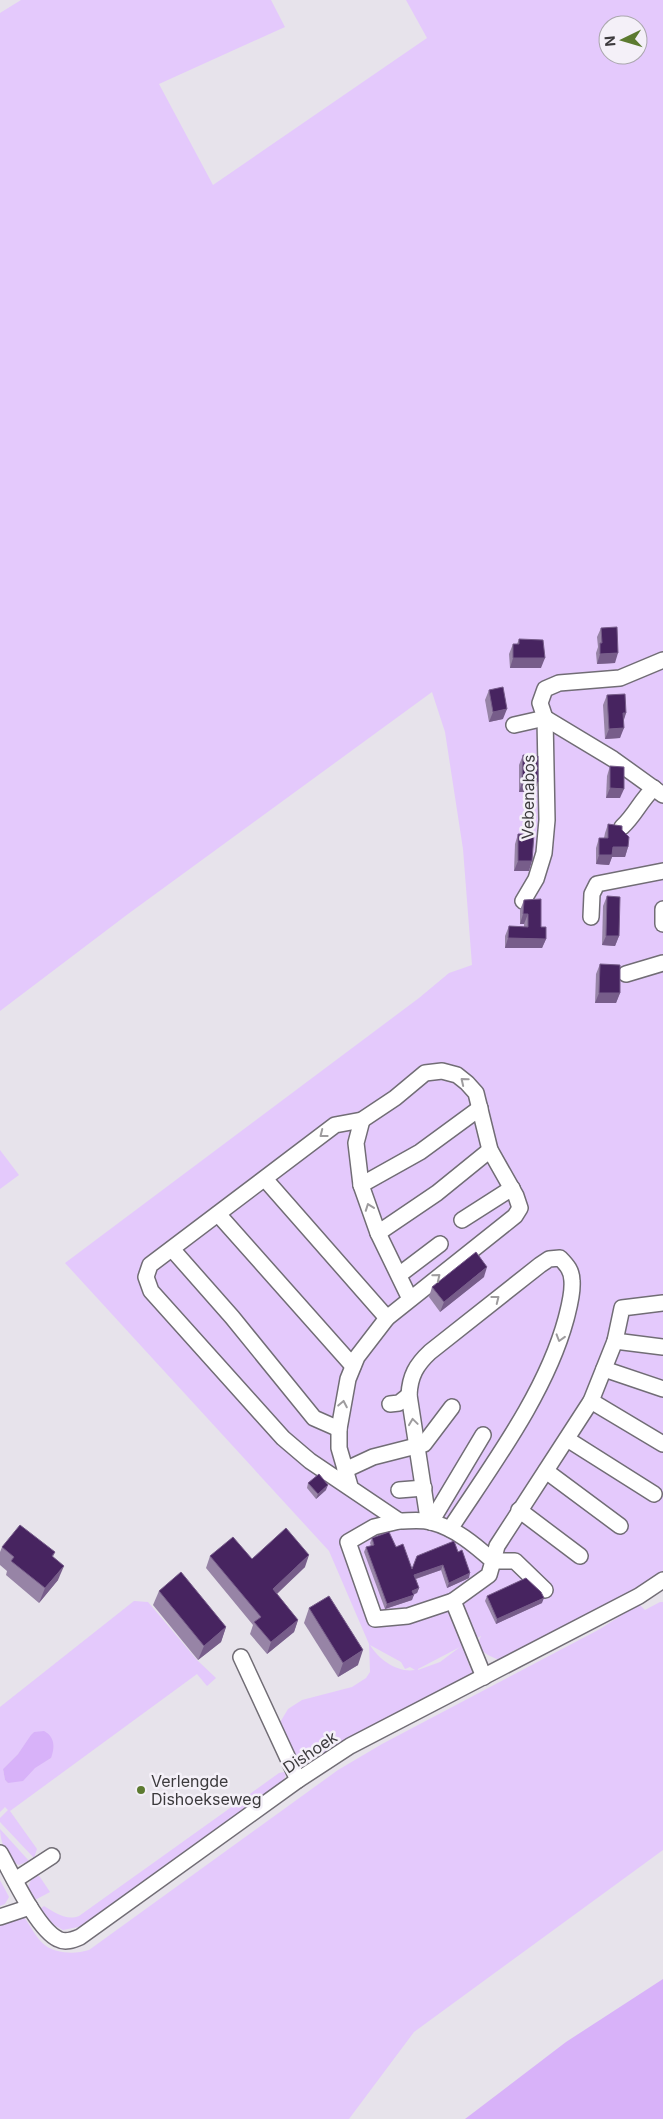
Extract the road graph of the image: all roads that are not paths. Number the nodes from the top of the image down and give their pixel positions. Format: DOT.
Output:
graph roads {
  1 [pos="663,660"];
  2 [pos="545,718"];
  3 [pos="514,725"];
  4 [pos="658,792"];
  5 [pos="622,828"];
  6 [pos="663,871"];
  7 [pos="523,901"];
  8 [pos="663,908"];
  9 [pos="591,916"];
  10 [pos="663,924"];
  11 [pos="663,963"];
  12 [pos="626,974"];
  13 [pos="480,1108"];
  14 [pos="362,1120"];
  15 [pos="490,1150"];
  16 [pos="265,1179"];
  17 [pos="361,1185"];
  18 [pos="512,1188"];
  19 [pos="218,1214"];
  20 [pos="462,1220"];
  21 [pos="378,1233"];
  22 [pos="440,1244"];
  23 [pos="172,1249"];
  24 [pos="399,1275"];
  25 [pos="410,1299"];
  26 [pos="663,1303"];
  27 [pos="387,1318"];
  28 [pos="615,1341"];
  29 [pos="663,1348"];
  30 [pos="354,1366"];
  31 [pos="604,1369"];
  32 [pos="663,1389"];
  33 [pos="410,1395"];
  34 [pos="591,1401"];
  35 [pos="390,1404"];
  36 [pos="452,1407"];
  37 [pos="339,1429"];
  38 [pos="483,1435"];
  39 [pos="567,1439"];
  40 [pos="663,1444"];
  41 [pos="417,1447"];
  42 [pos="345,1470"];
  43 [pos="546,1471"];
  44 [pos="350,1486"];
  45 [pos="424,1488"];
  46 [pos="399,1490"];
  47 [pos="654,1494"];
  48 [pos="519,1510"];
  49 [pos="399,1521"];
  50 [pos="431,1522"];
  51 [pos="620,1526"];
  52 [pos="450,1529"];
  53 [pos="580,1556"];
  54 [pos="493,1561"];
  55 [pos="663,1580"];
  56 [pos="545,1590"];
  57 [pos="453,1601"];
  58 [pos="240,1657"];
  59 [pos="484,1677"];
  60 [pos="298,1780"];
  61 [pos="0,1853"];
  62 [pos="52,1856"];
  63 [pos="15,1880"];
  64 [pos="30,1907"];
  65 [pos="0,1917"];
  1 -- 2 [label="street, Vebenabos"];
  2 -- 3 [label="street"];
  2 -- 4 [label="street"];
  2 -- 7 [label="street, Vebenabos"];
  4 -- 5 [label="street"];
  6 -- 9 [label="street"];
  8 -- 10 [label="street"];
  11 -- 12 [label="street"];
  13 -- 14 [label="street, one-way"];
  13 -- 15 [label="street"];
  13 -- 17 [label="street"];
  14 -- 16 [label="street, one-way"];
  14 -- 17 [label="street"];
  15 -- 18 [label="street"];
  15 -- 21 [label="street"];
  16 -- 19 [label="street"];
  16 -- 27 [label="street"];
  21 -- 17 [label="street, one-way"];
  18 -- 20 [label="street"];
  25 -- 18 [label="street, one-way"];
  19 -- 23 [label="street"];
  19 -- 30 [label="street"];
  21 -- 24 [label="street"];
  22 -- 24 [label="street"];
  23 -- 37 [label="street"];
  23 -- 44 [label="street"];
  24 -- 25 [label="street"];
  25 -- 27 [label="street"];
  26 -- 28 [label="street"];
  27 -- 30 [label="street"];
  28 -- 29 [label="street"];
  28 -- 31 [label="street"];
  37 -- 30 [label="street, one-way"];
  31 -- 32 [label="street"];
  31 -- 34 [label="street"];
  33 -- 35 [label="street"];
  41 -- 33 [label="street, one-way"];
  33 -- 52 [label="street, one-way"];
  34 -- 39 [label="street"];
  34 -- 40 [label="street"];
  36 -- 41 [label="street"];
  37 -- 42 [label="street"];
  38 -- 50 [label="street"];
  39 -- 43 [label="street"];
  39 -- 47 [label="street"];
  41 -- 42 [label="street"];
  41 -- 45 [label="street"];
  42 -- 44 [label="street"];
  43 -- 48 [label="street"];
  43 -- 51 [label="street"];
  44 -- 49 [label="street"];
  45 -- 46 [label="street"];
  45 -- 50 [label="street"];
  48 -- 53 [label="street"];
  48 -- 54 [label="street"];
  49 -- 50 [label="street"];
  49 -- 57 [label="street"];
  50 -- 52 [label="street"];
  52 -- 54 [label="street"];
  54 -- 56 [label="street"];
  54 -- 57 [label="street"];
  55 -- 59 [label="street, Dishoek"];
  57 -- 59 [label="street"];
  58 -- 60 [label="street"];
  59 -- 60 [label="street, Dishoek"];
  60 -- 64 [label="street, Dishoek"];
  61 -- 63 [label="street"];
  62 -- 63 [label="street"];
  63 -- 64 [label="street"];
  64 -- 65 [label="street"];
}
